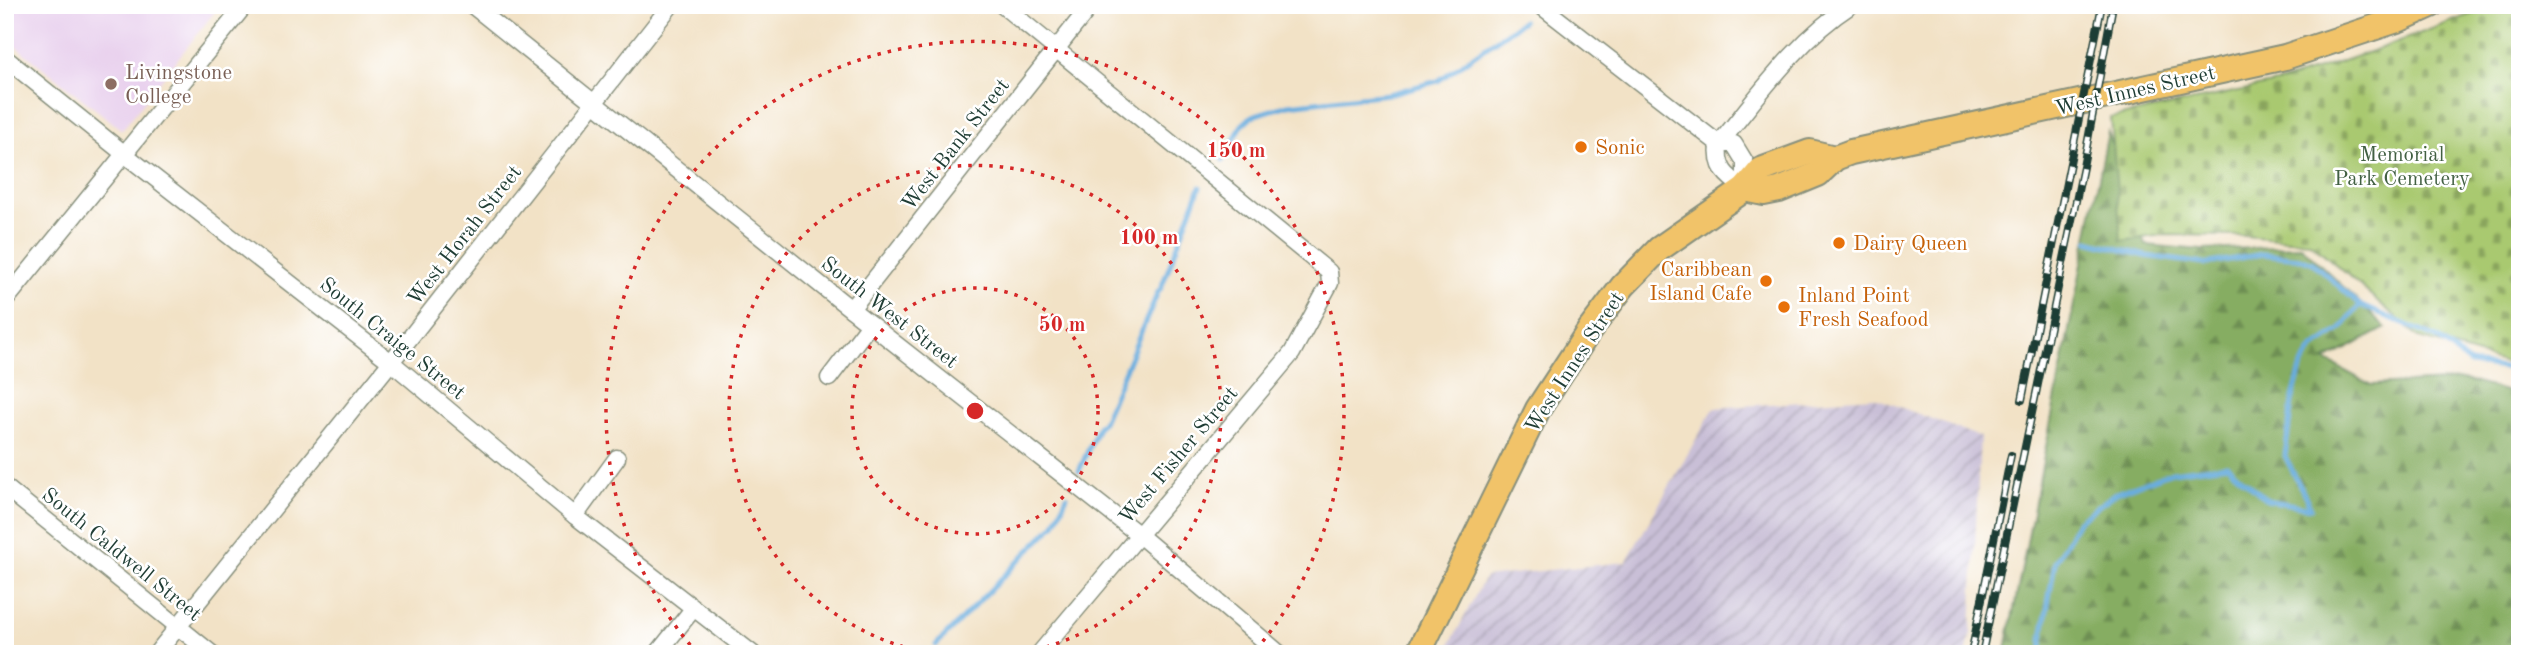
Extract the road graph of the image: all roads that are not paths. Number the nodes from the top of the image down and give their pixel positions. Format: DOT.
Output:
graph roads {
  1 [pos="245,5"];
  2 [pos="472,5"];
  3 [pos="671,5"];
  4 [pos="1002,5"];
  5 [pos="1091,5"];
  6 [pos="1540,5"];
  7 [pos="1851,5"];
  8 [pos="2431,5"];
  9 [pos="1056,50"];
  10 [pos="5,58"];
  11 [pos="595,102"];
  12 [pos="1719,144"];
  13 [pos="126,155"];
  14 [pos="1745,189"];
  15 [pos="5,301"];
  16 [pos="851,309"];
  17 [pos="870,324"];
  18 [pos="391,362"];
  19 [pos="829,378"];
  20 [pos="617,458"];
  21 [pos="5,487"];
  22 [pos="575,516"];
  23 [pos="1138,534"];
  24 [pos="693,609"];
  25 [pos="178,627"];
  26 [pos="156,654"];
  27 [pos="212,654"];
  28 [pos="657,654"];
  29 [pos="753,654"];
  30 [pos="1039,654"];
  31 [pos="1280,654"];
  32 [pos="1418,654"];
  1 -- 13 [label="street"];
  2 -- 11 [label="street, South West Street"];
  3 -- 11 [label="street, West Horah Street"];
  4 -- 9 [label="street"];
  5 -- 9 [label="street, West Bank Street"];
  6 -- 12 [label="street"];
  7 -- 12 [label="street"];
  8 -- 14 [label="main road, West Innes Street"];
  9 -- 16 [label="street, West Bank Street"];
  9 -- 23 [label="street, West Fisher Street"];
  10 -- 13 [label="street, South Craige Street"];
  11 -- 16 [label="street, South West Street"];
  11 -- 18 [label="street, West Horah Street"];
  12 -- 14 [label="street"];
  12 -- 14 [label="street"];
  13 -- 15 [label="street"];
  13 -- 18 [label="street, South Craige Street"];
  14 -- 32 [label="main road, West Innes Street"];
  16 -- 17 [label="street, South West Street"];
  17 -- 19 [label="street"];
  17 -- 23 [label="street, South West Street"];
  18 -- 22 [label="street, South Craige Street"];
  18 -- 25 [label="street, West Horah Street"];
  20 -- 22 [label="street"];
  21 -- 25 [label="street, South Caldwell Street"];
  22 -- 24 [label="street, South Craige Street"];
  23 -- 30 [label="street, West Fisher Street"];
  23 -- 31 [label="street, South West Street"];
  24 -- 28 [label="street"];
  24 -- 29 [label="street, South Craige Street"];
  25 -- 26 [label="street, West Horah Street"];
  25 -- 27 [label="street, South Caldwell Street"];
}
